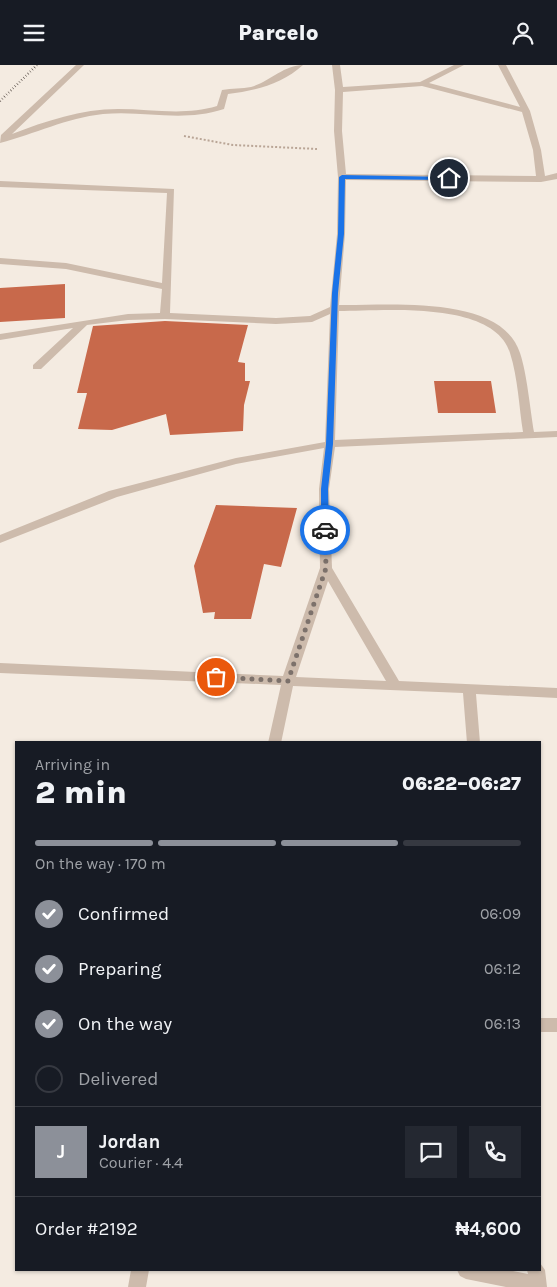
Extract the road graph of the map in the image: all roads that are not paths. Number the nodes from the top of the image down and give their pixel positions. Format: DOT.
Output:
graph roads {
  1 [pos="80,65"];
  2 [pos="299,65"];
  3 [pos="336,65"];
  4 [pos="460,65"];
  5 [pos="502,65"];
  6 [pos="422,84"];
  7 [pos="339,89"];
  8 [pos="526,111"];
  9 [pos="0,141"];
  10 [pos="557,176"];
  11 [pos="342,177"];
  12 [pos="540,179"];
  13 [pos="0,184"];
  14 [pos="0,261"];
  15 [pos="167,287"];
  16 [pos="334,307"];
  17 [pos="165,316"];
  18 [pos="84,323"];
  19 [pos="0,337"];
  20 [pos="37,367"];
  21 [pos="557,434"];
  22 [pos="529,435"];
  23 [pos="330,444"];
  24 [pos="0,539"];
  25 [pos="326,568"];
  26 [pos="0,668"];
  27 [pos="288,681"];
  28 [pos="394,684"];
  29 [pos="469,688"];
  30 [pos="557,693"];
  31 [pos="274,741"];
  32 [pos="474,741"];
  33 [pos="541,1025"];
  34 [pos="557,1025"];
  35 [pos="140,1271"];
  36 [pos="472,1271"];
  37 [pos="537,1281"];
  38 [pos="137,1287"];
  1 -- 9 [label="street"];
  2 -- 9 [label="street"];
  3 -- 7 [label="street"];
  4 -- 6 [label="street"];
  5 -- 8 [label="street"];
  6 -- 7 [label="street"];
  6 -- 8 [label="street"];
  7 -- 11 [label="street"];
  8 -- 12 [label="street"];
  10 -- 12 [label="street"];
  11 -- 12 [label="street"];
  11 -- 16 [label="street"];
  13 -- 15 [label="street"];
  14 -- 15 [label="street"];
  15 -- 17 [label="street"];
  16 -- 17 [label="street"];
  16 -- 22 [label="street"];
  16 -- 23 [label="street"];
  17 -- 18 [label="street"];
  18 -- 19 [label="street"];
  18 -- 20 [label="street"];
  21 -- 22 [label="street"];
  22 -- 23 [label="street"];
  23 -- 24 [label="street"];
  23 -- 25 [label="street"];
  25 -- 27 [label="street"];
  25 -- 28 [label="street"];
  26 -- 27 [label="street"];
  27 -- 28 [label="street"];
  27 -- 31 [label="street"];
  28 -- 29 [label="street"];
  29 -- 30 [label="street"];
  29 -- 32 [label="street"];
  33 -- 34 [label="street"];
  35 -- 38 [label="street"];
  36 -- 37 [label="street"];
}
